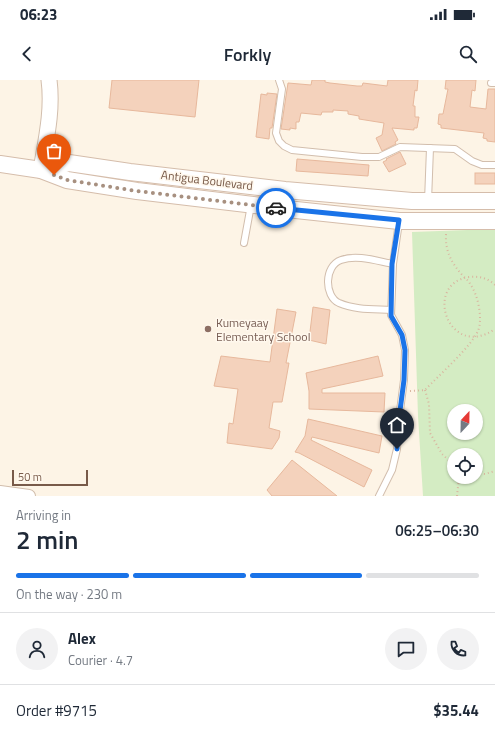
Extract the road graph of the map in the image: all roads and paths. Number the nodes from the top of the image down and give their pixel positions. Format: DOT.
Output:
graph roads {
  1 [pos="49,80"];
  2 [pos="279,80"];
  3 [pos="430,148"];
  4 [pos="0,164"];
  5 [pos="495,165"];
  6 [pos="41,170"];
  7 [pos="271,188"];
  8 [pos="428,201"];
  9 [pos="495,201"];
  10 [pos="251,205"];
  11 [pos="399,220"];
  12 [pos="418,220"];
  13 [pos="495,221"];
  14 [pos="446,230"];
  15 [pos="244,243"];
  16 [pos="392,264"];
  17 [pos="464,278"];
  18 [pos="495,285"];
  19 [pos="391,310"];
  20 [pos="495,329"];
  21 [pos="473,337"];
  22 [pos="402,390"];
  23 [pos="425,390"];
  24 [pos="447,459"];
  25 [pos="495,471"];
  26 [pos="483,474"];
  27 [pos="458,484"];
  28 [pos="0,492"];
  29 [pos="29,496"];
  30 [pos="379,496"];
  31 [pos="457,496"];
  1 -- 6 [label="street"];
  2 -- 3 [label="lane"];
  3 -- 5 [label="lane"];
  3 -- 8 [label="lane"];
  4 -- 6 [label="main road, Antigua Boulevard"];
  6 -- 7 [label="main road, Antigua Boulevard"];
  6 -- 10 [label="main road, Antigua Boulevard"];
  7 -- 8 [label="main road, Antigua Boulevard"];
  7 -- 10 [label="main road"];
  8 -- 9 [label="main road, Antigua Boulevard"];
  8 -- 12 [label="main road"];
  10 -- 11 [label="main road, Antigua Boulevard"];
  10 -- 15 [label="lane"];
  11 -- 12 [label="main road, Antigua Boulevard"];
  11 -- 16 [label="lane"];
  12 -- 13 [label="main road, Antigua Boulevard"];
  14 -- 17 [label="path"];
  16 -- 19 [label="lane"];
  16 -- 19 [label="lane"];
  17 -- 18 [label="path"];
  17 -- 21 [label="path"];
  17 -- 21 [label="path"];
  19 -- 22 [label="lane"];
  20 -- 21 [label="path"];
  21 -- 23 [label="path"];
  22 -- 23 [label="path"];
  22 -- 30 [label="lane"];
  23 -- 24 [label="path"];
  25 -- 26 [label="path"];
  27 -- 31 [label="path"];
  28 -- 29 [label="street"];
}
